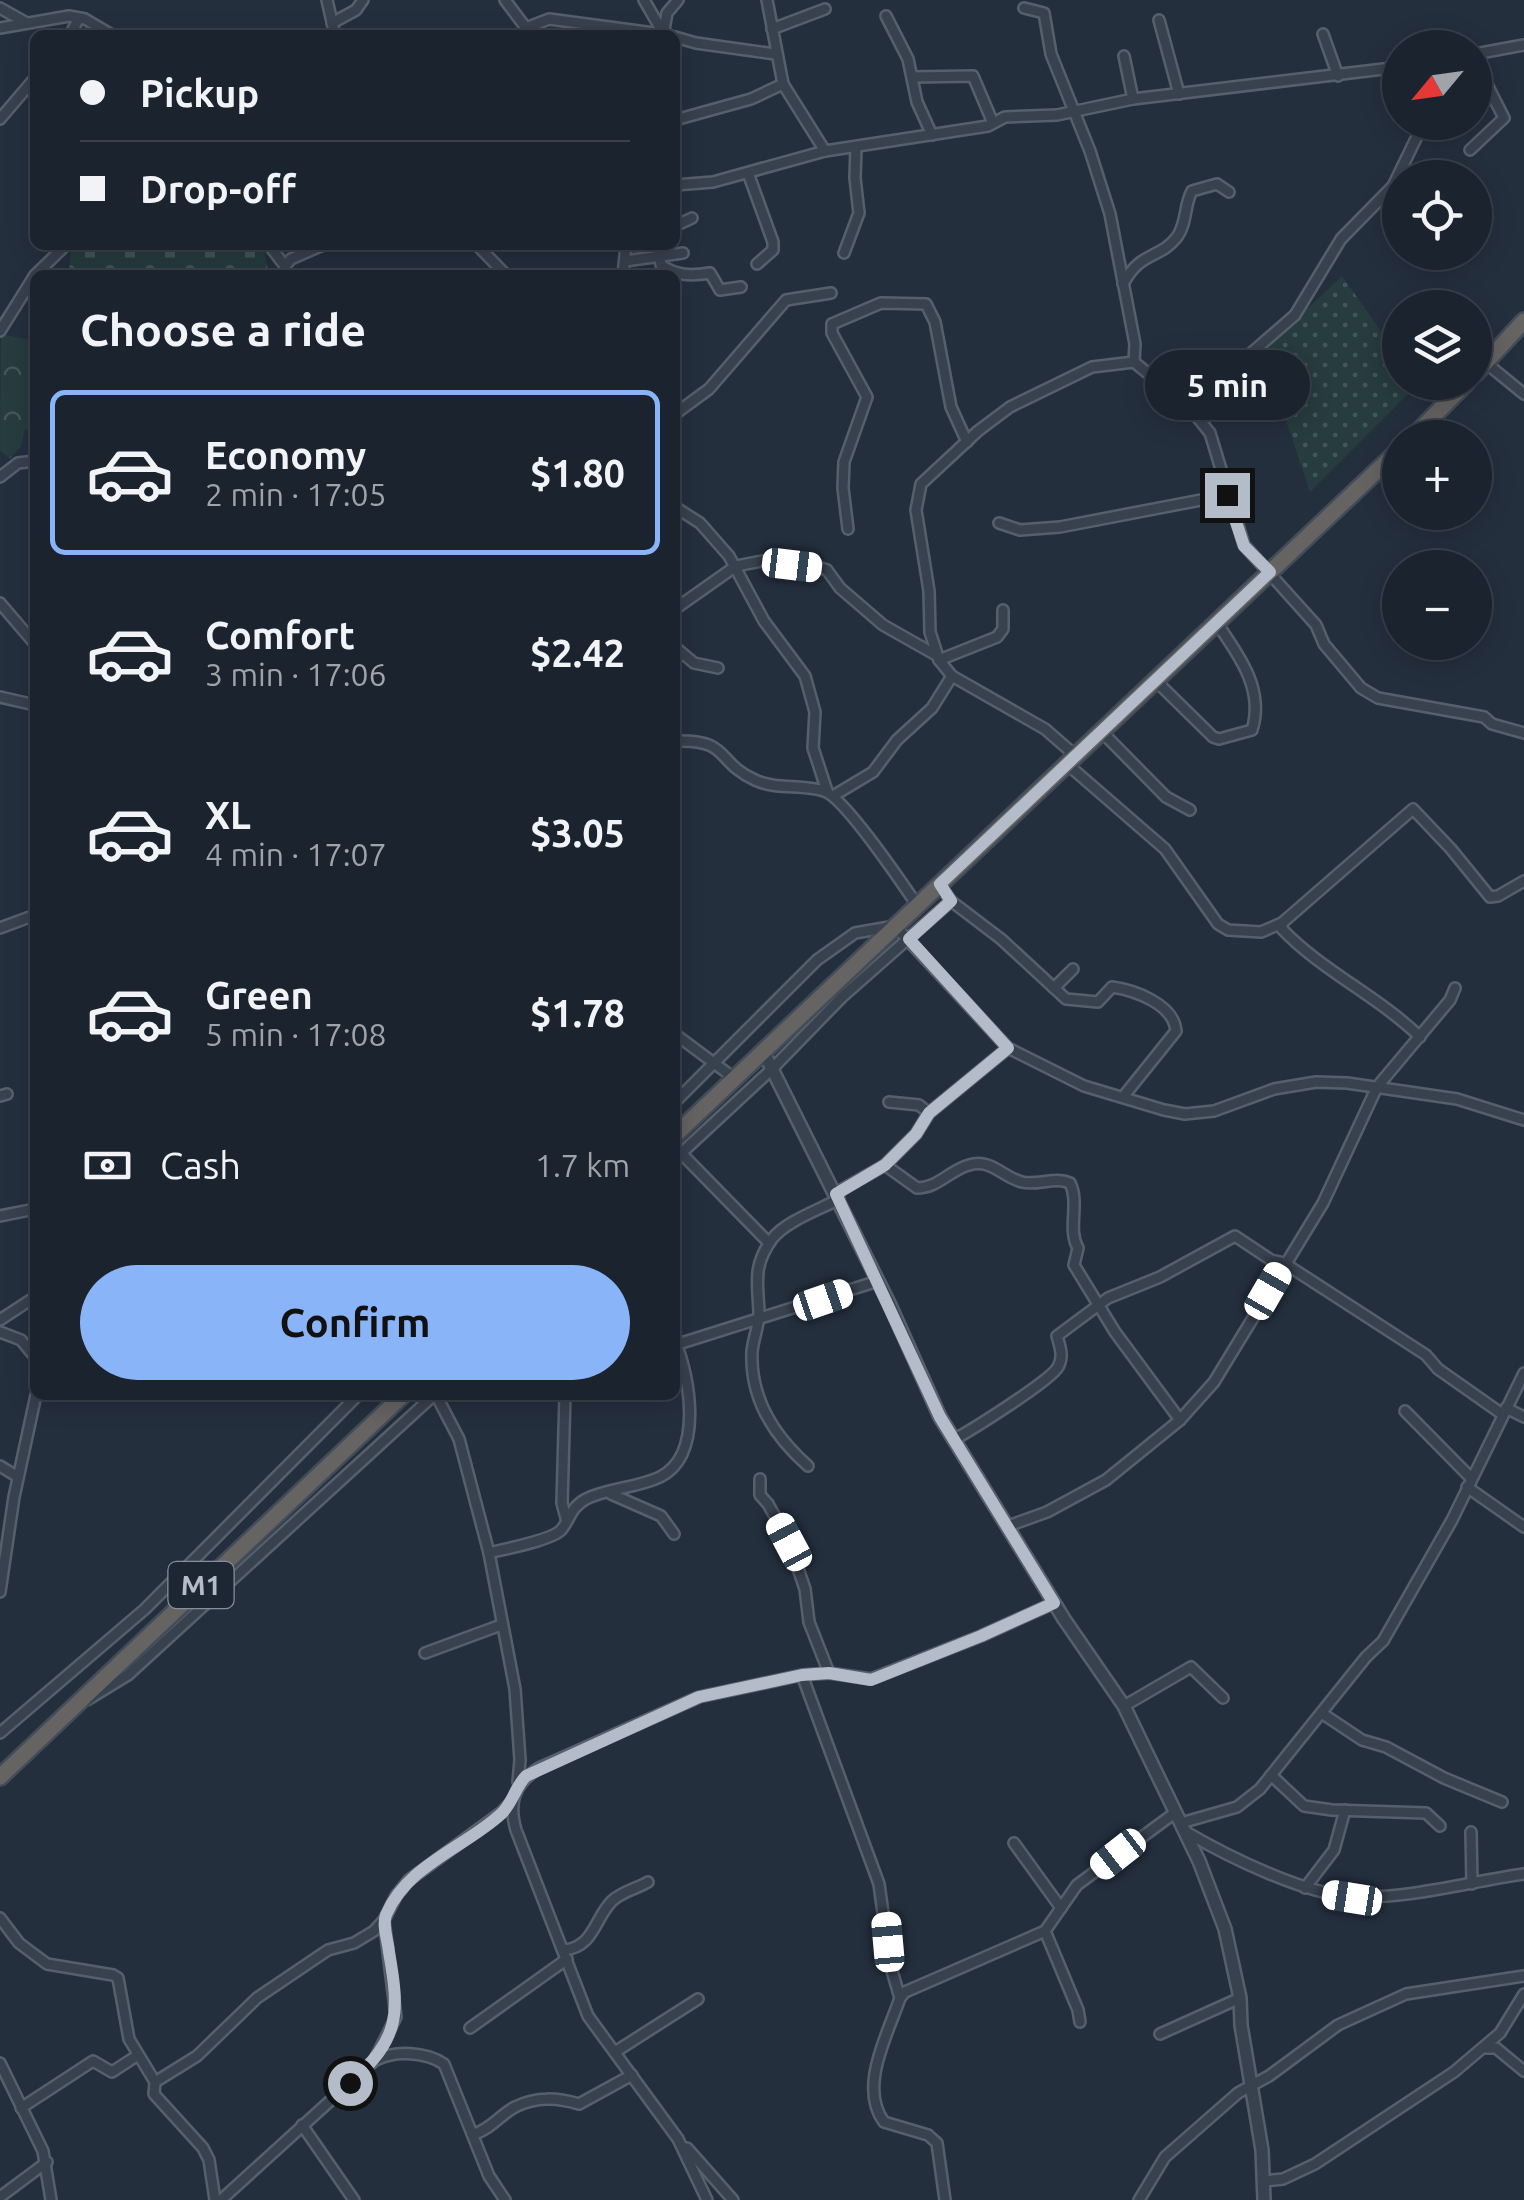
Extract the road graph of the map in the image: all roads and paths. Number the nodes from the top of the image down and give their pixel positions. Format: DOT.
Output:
graph roads {
  1 [pos="327,0"];
  2 [pos="363,0"];
  3 [pos="505,0"];
  4 [pos="644,0"];
  5 [pos="678,0"];
  6 [pos="766,0"];
  7 [pos="0,8"];
  8 [pos="1024,8"];
  9 [pos="824,9"];
  10 [pos="886,16"];
  11 [pos="79,18"];
  12 [pos="1159,20"];
  13 [pos="25,22"];
  14 [pos="332,23"];
  15 [pos="0,28"];
  16 [pos="772,29"];
  17 [pos="73,30"];
  18 [pos="102,30"];
  19 [pos="334,30"];
  20 [pos="523,30"];
  21 [pos="528,30"];
  22 [pos="630,30"];
  23 [pos="664,30"];
  24 [pos="667,30"];
  25 [pos="1323,34"];
  26 [pos="680,37"];
  27 [pos="1524,44"];
  28 [pos="1492,53"];
  29 [pos="775,54"];
  30 [pos="1124,56"];
  31 [pos="1382,69"];
  32 [pos="1338,76"];
  33 [pos="912,77"];
  34 [pos="30,84"];
  35 [pos="783,84"];
  36 [pos="1492,93"];
  37 [pos="1179,94"];
  38 [pos="1133,99"];
  39 [pos="1073,113"];
  40 [pos="0,119"];
  41 [pos="680,119"];
  42 [pos="993,123"];
  43 [pos="1492,129"];
  44 [pos="932,135"];
  45 [pos="1415,140"];
  46 [pos="1481,140"];
  47 [pos="856,147"];
  48 [pos="1470,150"];
  49 [pos="825,151"];
  50 [pos="748,173"];
  51 [pos="680,185"];
  52 [pos="1229,192"];
  53 [pos="692,218"];
  54 [pos="680,224"];
  55 [pos="61,250"];
  56 [pos="312,250"];
  57 [pos="482,250"];
  58 [pos="625,250"];
  59 [pos="658,250"];
  60 [pos="684,253"];
  61 [pos="844,253"];
  62 [pos="659,258"];
  63 [pos="624,261"];
  64 [pos="757,264"];
  65 [pos="40,270"];
  66 [pos="284,270"];
  67 [pos="501,270"];
  68 [pos="624,270"];
  69 [pos="667,270"];
  70 [pos="680,274"];
  71 [pos="30,283"];
  72 [pos="1124,284"];
  73 [pos="741,287"];
  74 [pos="832,292"];
  75 [pos="1524,321"];
  76 [pos="0,330"];
  77 [pos="1492,356"];
  78 [pos="1134,362"];
  79 [pos="1492,376"];
  80 [pos="1524,394"];
  81 [pos="1449,400"];
  82 [pos="1189,407"];
  83 [pos="680,410"];
  84 [pos="1430,420"];
  85 [pos="966,442"];
  86 [pos="30,462"];
  87 [pos="1382,465"];
  88 [pos="0,477"];
  89 [pos="1227,495"];
  90 [pos="680,511"];
  91 [pos="999,523"];
  92 [pos="848,529"];
  93 [pos="736,566"];
  94 [pos="1270,572"];
  95 [pos="0,603"];
  96 [pos="680,605"];
  97 [pos="1002,610"];
  98 [pos="1216,622"];
  99 [pos="30,638"];
  100 [pos="680,652"];
  101 [pos="937,658"];
  102 [pos="718,668"];
  103 [pos="952,676"];
  104 [pos="1154,680"];
  105 [pos="0,697"];
  106 [pos="30,703"];
  107 [pos="1101,731"];
  108 [pos="1524,733"];
  109 [pos="680,741"];
  110 [pos="1071,760"];
  111 [pos="830,794"];
  112 [pos="1190,810"];
  113 [pos="1524,881"];
  114 [pos="940,884"];
  115 [pos="951,901"];
  116 [pos="917,905"];
  117 [pos="30,917"];
  118 [pos="1282,923"];
  119 [pos="895,926"];
  120 [pos="0,928"];
  121 [pos="909,939"];
  122 [pos="1073,969"];
  123 [pos="1054,988"];
  124 [pos="1456,988"];
  125 [pos="1420,1037"];
  126 [pos="680,1038"];
  127 [pos="1008,1048"];
  128 [pos="763,1051"];
  129 [pos="716,1063"];
  130 [pos="772,1069"];
  131 [pos="734,1078"];
  132 [pos="1377,1087"];
  133 [pos="680,1097"];
  134 [pos="1123,1097"];
  135 [pos="890,1102"];
  136 [pos="929,1113"];
  137 [pos="1524,1120"];
  138 [pos="680,1130"];
  139 [pos="680,1154"];
  140 [pos="680,1158"];
  141 [pos="885,1165"];
  142 [pos="837,1196"];
  143 [pos="30,1211"];
  144 [pos="0,1216"];
  145 [pos="769,1243"];
  146 [pos="1284,1263"];
  147 [pos="878,1281"];
  148 [pos="30,1300"];
  149 [pos="1098,1304"];
  150 [pos="0,1320"];
  151 [pos="759,1320"];
  152 [pos="0,1332"];
  153 [pos="680,1342"];
  154 [pos="30,1351"];
  155 [pos="680,1354"];
  156 [pos="1524,1373"];
  157 [pos="35,1400"];
  158 [pos="350,1400"];
  159 [pos="398,1400"];
  160 [pos="430,1400"];
  161 [pos="438,1400"];
  162 [pos="564,1400"];
  163 [pos="1504,1411"];
  164 [pos="1405,1412"];
  165 [pos="1524,1417"];
  166 [pos="1180,1420"];
  167 [pos="953,1440"];
  168 [pos="0,1466"];
  169 [pos="808,1466"];
  170 [pos="18,1477"];
  171 [pos="760,1479"];
  172 [pos="1469,1482"];
  173 [pos="609,1494"];
  174 [pos="566,1518"];
  175 [pos="1008,1526"];
  176 [pos="1524,1527"];
  177 [pos="674,1534"];
  178 [pos="489,1553"];
  179 [pos="0,1592"];
  180 [pos="1054,1603"];
  181 [pos="501,1625"];
  182 [pos="425,1653"];
  183 [pos="829,1673"];
  184 [pos="802,1675"];
  185 [pos="1223,1698"];
  186 [pos="1124,1706"];
  187 [pos="71,1708"];
  188 [pos="1323,1714"];
  189 [pos="0,1733"];
  190 [pos="1271,1775"];
  191 [pos="0,1777"];
  192 [pos="517,1785"];
  193 [pos="512,1801"];
  194 [pos="1502,1802"];
  195 [pos="1345,1810"];
  196 [pos="1181,1822"];
  197 [pos="1440,1826"];
  198 [pos="1471,1832"];
  199 [pos="1014,1843"];
  200 [pos="1524,1874"];
  201 [pos="648,1882"];
  202 [pos="1472,1884"];
  203 [pos="1305,1888"];
  204 [pos="1062,1908"];
  205 [pos="0,1918"];
  206 [pos="384,1920"];
  207 [pos="1045,1931"];
  208 [pos="565,1954"];
  209 [pos="1524,1976"];
  210 [pos="1524,1994"];
  211 [pos="900,1998"];
  212 [pos="1240,1998"];
  213 [pos="698,1999"];
  214 [pos="1080,2022"];
  215 [pos="470,2028"];
  216 [pos="1160,2034"];
  217 [pos="1486,2048"];
  218 [pos="615,2052"];
  219 [pos="138,2055"];
  220 [pos="374,2062"];
  221 [pos="0,2063"];
  222 [pos="1524,2071"];
  223 [pos="632,2074"];
  224 [pos="155,2082"];
  225 [pos="1250,2084"];
  226 [pos="21,2108"];
  227 [pos="302,2125"];
  228 [pos="474,2134"];
  229 [pos="678,2139"];
  230 [pos="47,2162"];
  231 [pos="1264,2181"];
  232 [pos="0,2197"];
  233 [pos="51,2200"];
  234 [pos="218,2200"];
  235 [pos="354,2200"];
  236 [pos="505,2200"];
  237 [pos="707,2200"];
  238 [pos="732,2200"];
  239 [pos="946,2200"];
  240 [pos="1140,2200"];
  241 [pos="1264,2200"];
  1 -- 14 [label="street"];
  2 -- 14 [label="street"];
  3 -- 20 [label="street"];
  4 -- 23 [label="street"];
  5 -- 24 [label="street"];
  6 -- 16 [label="street"];
  7 -- 13 [label="street"];
  8 -- 39 [label="street"];
  9 -- 16 [label="street"];
  10 -- 33 [label="street"];
  11 -- 13 [label="street"];
  11 -- 17 [label="street"];
  11 -- 18 [label="street"];
  12 -- 37 [label="street"];
  13 -- 15 [label="street"];
  14 -- 19 [label="street"];
  16 -- 29 [label="street"];
  21 -- 22 [label="street"];
  25 -- 32 [label="street"];
  26 -- 29 [label="street"];
  27 -- 28 [label="street"];
  29 -- 35 [label="street"];
  30 -- 38 [label="street"];
  31 -- 32 [label="street"];
  32 -- 37 [label="street"];
  33 -- 42 [label="street"];
  33 -- 44 [label="street"];
  34 -- 40 [label="street"];
  35 -- 41 [label="street"];
  35 -- 49 [label="street"];
  36 -- 43 [label="street"];
  37 -- 38 [label="street"];
  38 -- 39 [label="street"];
  39 -- 42 [label="street"];
  39 -- 72 [label="street"];
  42 -- 44 [label="street"];
  44 -- 47 [label="street"];
  45 -- 82 [label="street"];
  46 -- 48 [label="street"];
  47 -- 49 [label="street"];
  47 -- 61 [label="street"];
  49 -- 50 [label="street"];
  50 -- 51 [label="street"];
  50 -- 64 [label="street"];
  52 -- 72 [label="street"];
  53 -- 54 [label="street"];
  55 -- 65 [label="street"];
  56 -- 66 [label="street"];
  57 -- 67 [label="street"];
  58 -- 63 [label="street"];
  59 -- 62 [label="street"];
  60 -- 62 [label="street"];
  62 -- 63 [label="street"];
  62 -- 69 [label="street"];
  63 -- 68 [label="street"];
  70 -- 73 [label="street"];
  71 -- 76 [label="street"];
  72 -- 78 [label="street"];
  74 -- 83 [label="street"];
  75 -- 77 [label="highway"];
  78 -- 82 [label="street"];
  78 -- 85 [label="street"];
  79 -- 80 [label="street"];
  81 -- 84 [label="highway"];
  82 -- 89 [label="street"];
  85 -- 92 [label="street"];
  85 -- 101 [label="street"];
  86 -- 88 [label="street"];
  87 -- 94 [label="highway"];
  89 -- 91 [label="street"];
  89 -- 94 [label="street"];
  90 -- 93 [label="street"];
  93 -- 96 [label="street"];
  93 -- 101 [label="street"];
  93 -- 111 [label="street"];
  94 -- 98 [label="highway"];
  94 -- 108 [label="street"];
  95 -- 99 [label="street"];
  97 -- 101 [label="street"];
  98 -- 104 [label="highway"];
  98 -- 104 [label="street"];
  100 -- 102 [label="street"];
  101 -- 103 [label="street"];
  103 -- 110 [label="street"];
  103 -- 111 [label="street"];
  104 -- 107 [label="highway"];
  105 -- 106 [label="street"];
  107 -- 110 [label="highway"];
  107 -- 112 [label="street"];
  109 -- 111 [label="street"];
  110 -- 114 [label="highway"];
  110 -- 118 [label="street"];
  111 -- 116 [label="street"];
  113 -- 118 [label="street"];
  114 -- 115 [label="street"];
  114 -- 116 [label="highway"];
  115 -- 121 [label="street"];
  115 -- 123 [label="street"];
  116 -- 119 [label="highway"];
  117 -- 120 [label="street"];
  118 -- 125 [label="street"];
  119 -- 121 [label="street"];
  119 -- 128 [label="highway"];
  119 -- 129 [label="street"];
  121 -- 127 [label="street"];
  121 -- 130 [label="street"];
  122 -- 123 [label="street"];
  123 -- 134 [label="street"];
  124 -- 125 [label="street"];
  125 -- 132 [label="street"];
  126 -- 129 [label="street"];
  127 -- 134 [label="street"];
  127 -- 136 [label="street"];
  128 -- 130 [label="street"];
  128 -- 131 [label="highway"];
  129 -- 131 [label="street"];
  129 -- 133 [label="street"];
  130 -- 139 [label="street"];
  130 -- 142 [label="street"];
  131 -- 138 [label="highway"];
  132 -- 134 [label="street"];
  132 -- 137 [label="street"];
  132 -- 146 [label="street"];
  135 -- 136 [label="street"];
  136 -- 141 [label="street"];
  140 -- 145 [label="street"];
  141 -- 142 [label="street"];
  141 -- 149 [label="street"];
  142 -- 145 [label="street"];
  142 -- 147 [label="street"];
  143 -- 144 [label="street"];
  145 -- 151 [label="street"];
  146 -- 149 [label="street"];
  146 -- 163 [label="street"];
  146 -- 166 [label="street"];
  147 -- 151 [label="street"];
  147 -- 167 [label="street"];
  148 -- 150 [label="street"];
  149 -- 166 [label="street"];
  149 -- 167 [label="street"];
  151 -- 153 [label="street"];
  151 -- 169 [label="street"];
  152 -- 154 [label="street"];
  155 -- 173 [label="street"];
  156 -- 163 [label="street"];
  157 -- 170 [label="street"];
  158 -- 189 [label="street"];
  159 -- 187 [label="highway, M1"];
  160 -- 187 [label="street"];
  161 -- 178 [label="street"];
  162 -- 174 [label="street"];
  163 -- 165 [label="street"];
  163 -- 172 [label="street"];
  164 -- 172 [label="street"];
  166 -- 175 [label="street"];
  167 -- 175 [label="street"];
  168 -- 170 [label="street"];
  170 -- 179 [label="street"];
  171 -- 183 [label="street"];
  172 -- 176 [label="street"];
  172 -- 188 [label="street"];
  173 -- 174 [label="street"];
  173 -- 177 [label="street"];
  174 -- 178 [label="street"];
  175 -- 180 [label="street"];
  178 -- 181 [label="street"];
  180 -- 183 [label="street"];
  180 -- 186 [label="street"];
  181 -- 182 [label="street"];
  181 -- 192 [label="street"];
  183 -- 184 [label="street"];
  184 -- 192 [label="street"];
  184 -- 211 [label="street"];
  185 -- 186 [label="street"];
  186 -- 196 [label="street"];
  187 -- 191 [label="highway, M1"];
  188 -- 190 [label="street"];
  188 -- 194 [label="street"];
  190 -- 195 [label="street"];
  190 -- 196 [label="street"];
  192 -- 193 [label="street"];
  193 -- 206 [label="street"];
  193 -- 208 [label="street"];
  195 -- 197 [label="street"];
  195 -- 203 [label="street"];
  196 -- 203 [label="street"];
  196 -- 204 [label="street"];
  196 -- 212 [label="street"];
  198 -- 202 [label="street"];
  199 -- 204 [label="street"];
  200 -- 202 [label="street"];
  201 -- 208 [label="street"];
  202 -- 203 [label="street"];
  204 -- 207 [label="street"];
  205 -- 219 [label="street"];
  206 -- 220 [label="street"];
  206 -- 224 [label="street"];
  207 -- 211 [label="street"];
  207 -- 214 [label="street"];
  208 -- 215 [label="street"];
  208 -- 218 [label="street"];
  209 -- 225 [label="street"];
  210 -- 217 [label="street"];
  211 -- 239 [label="street"];
  212 -- 216 [label="street"];
  212 -- 225 [label="street"];
  213 -- 218 [label="street"];
  217 -- 222 [label="street"];
  217 -- 231 [label="street"];
  218 -- 223 [label="street"];
  219 -- 224 [label="street"];
  219 -- 226 [label="street"];
  220 -- 227 [label="street"];
  220 -- 228 [label="street"];
  221 -- 226 [label="street"];
  223 -- 228 [label="street"];
  223 -- 229 [label="street"];
  224 -- 234 [label="street"];
  225 -- 231 [label="street"];
  225 -- 240 [label="street"];
  226 -- 230 [label="street"];
  227 -- 234 [label="street"];
  227 -- 235 [label="street"];
  228 -- 236 [label="street"];
  229 -- 237 [label="street"];
  229 -- 238 [label="street"];
  230 -- 232 [label="street"];
  230 -- 233 [label="street"];
  231 -- 241 [label="street"];
}
